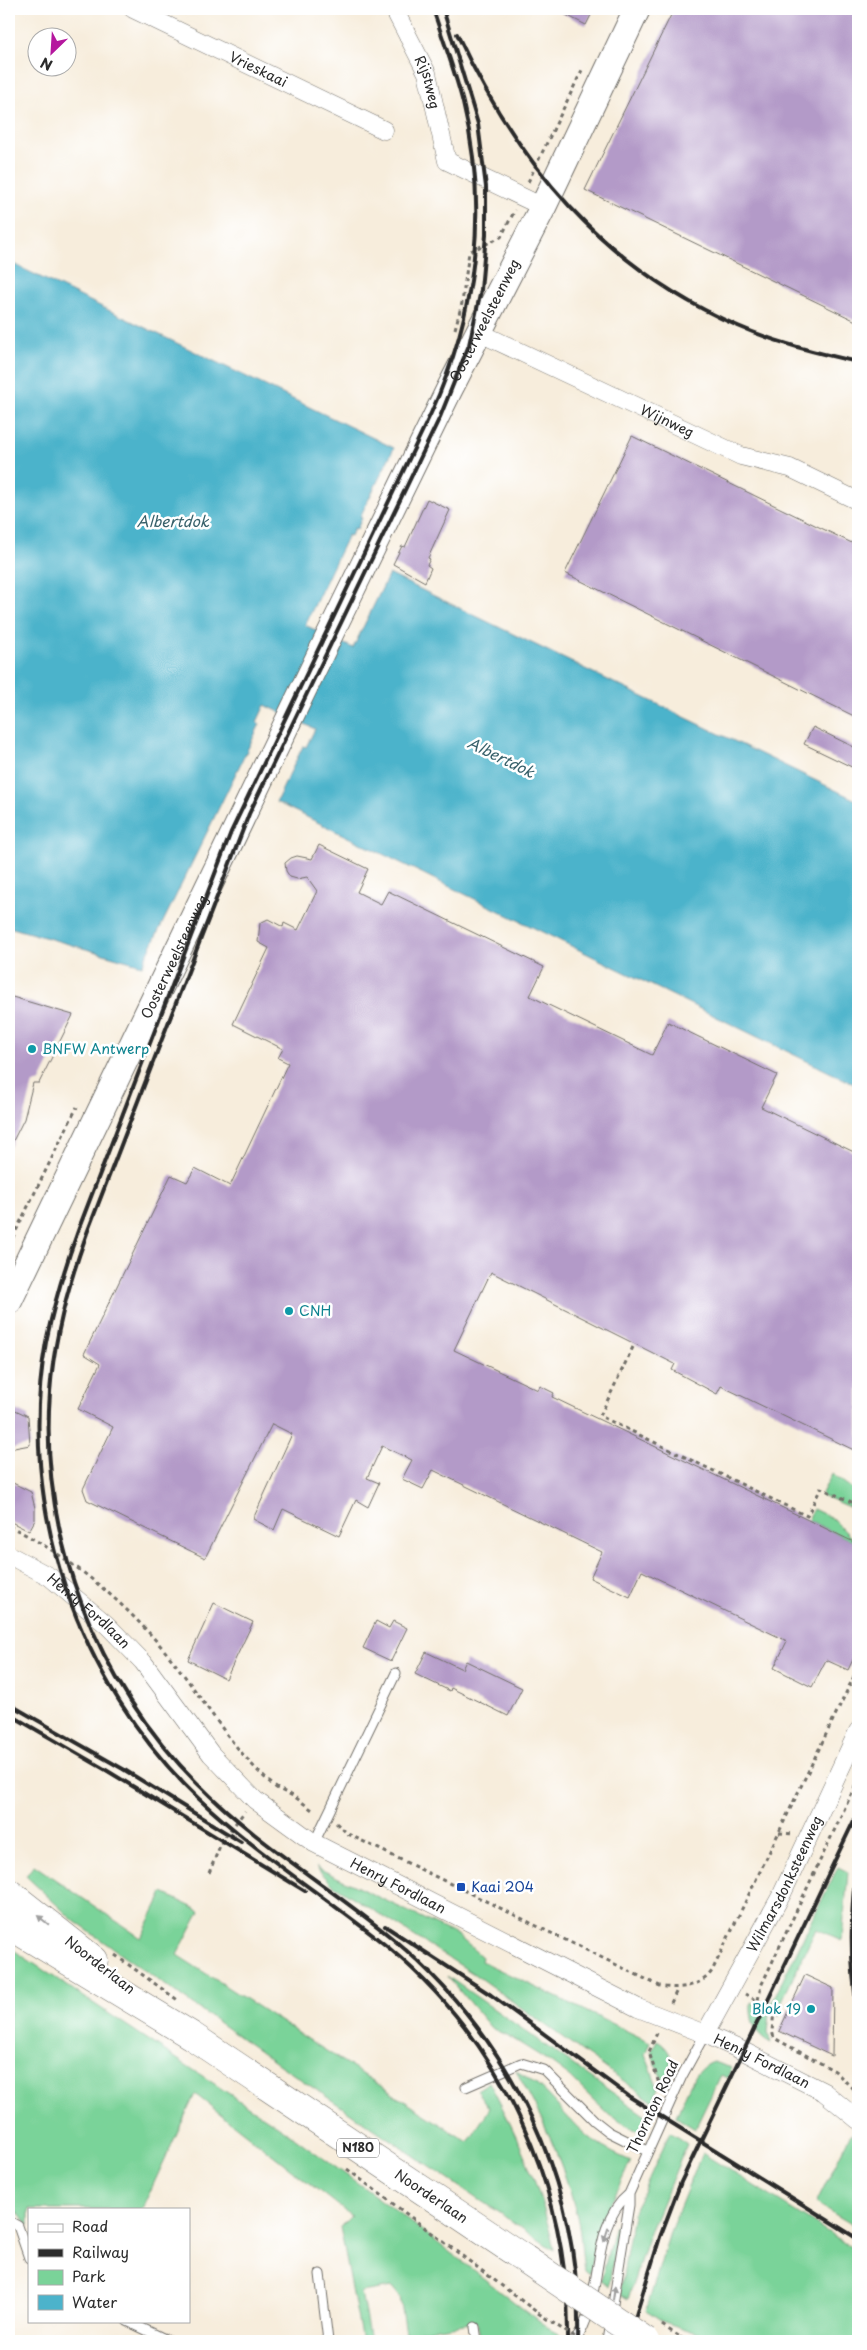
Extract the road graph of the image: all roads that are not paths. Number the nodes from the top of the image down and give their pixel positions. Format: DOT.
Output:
graph roads {
  1 [pos="133,9"];
  2 [pos="394,9"];
  3 [pos="637,9"];
  4 [pos="384,130"];
  5 [pos="532,202"];
  6 [pos="478,332"];
  7 [pos="858,501"];
  8 [pos="9,1301"];
  9 [pos="9,1555"];
  10 [pos="396,1673"];
  11 [pos="858,1731"];
  12 [pos="314,1843"];
  13 [pos="9,1893"];
  14 [pos="9,1925"];
  15 [pos="705,2034"];
  16 [pos="192,2036"];
  17 [pos="466,2087"];
  18 [pos="858,2120"];
  19 [pos="648,2151"];
  20 [pos="628,2194"];
  21 [pos="9,2221"];
  22 [pos="28,2255"];
  23 [pos="320,2274"];
  24 [pos="129,2322"];
  25 [pos="475,2327"];
  26 [pos="169,2341"];
  27 [pos="328,2341"];
  28 [pos="477,2341"];
  29 [pos="575,2341"];
  30 [pos="607,2341"];
  31 [pos="646,2341"];
  1 -- 4 [label="street, Vrieskaai"];
  2 -- 5 [label="street, Rijstweg"];
  3 -- 5 [label="main road, Oosterweelsteenweg"];
  5 -- 6 [label="main road, Oosterweelsteenweg"];
  6 -- 7 [label="street, Wijnweg"];
  6 -- 8 [label="main road, Oosterweelsteenweg"];
  9 -- 12 [label="street, Henry Fordlaan"];
  10 -- 12 [label="lane"];
  11 -- 15 [label="street, Wilmarsdonksteenweg"];
  12 -- 15 [label="street, Henry Fordlaan"];
  16 -- 13 [label="main road, Noorderlaan / N180, one-way"];
  14 -- 16 [label="main road, Noorderlaan / N180"];
  15 -- 18 [label="street, Henry Fordlaan"];
  15 -- 19 [label="lane, Thornton Road"];
  16 -- 31 [label="main road, Noorderlaan / N180, bridge"];
  17 -- 19 [label="lane"];
  19 -- 20 [label="lane, Thornton Road"];
  20 -- 29 [label="lane, Thornton Road, one-way"];
  30 -- 20 [label="lane, Thornton Road, one-way"];
  21 -- 22 [label="lane"];
  23 -- 27 [label="lane"];
  24 -- 26 [label="lane"];
  25 -- 28 [label="lane"];
}
